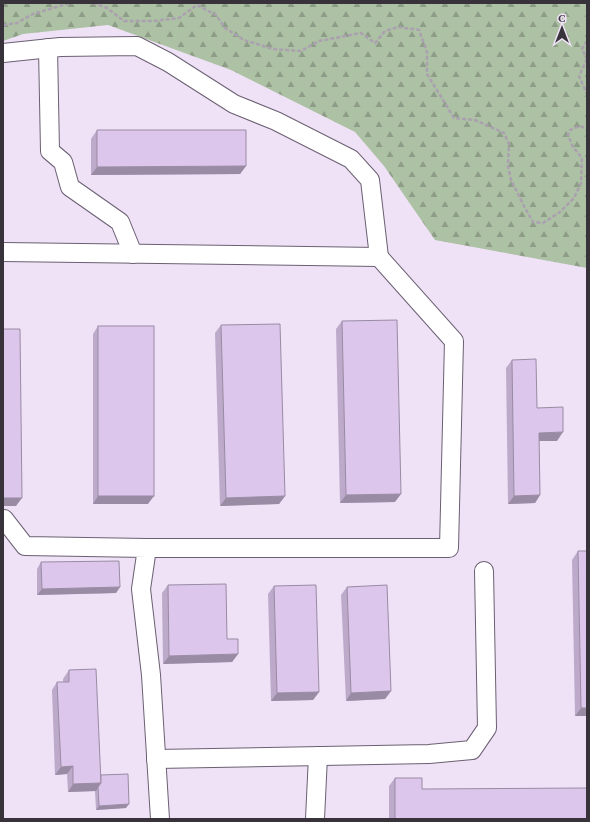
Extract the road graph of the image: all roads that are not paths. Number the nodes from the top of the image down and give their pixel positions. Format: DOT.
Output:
graph roads {
  1 [pos="48,48"];
  2 [pos="3,53"];
  3 [pos="3,252"];
  4 [pos="133,254"];
  5 [pos="379,257"];
  6 [pos="3,519"];
  7 [pos="148,548"];
  8 [pos="484,571"];
  9 [pos="318,756"];
  10 [pos="156,759"];
  11 [pos="160,819"];
  12 [pos="315,819"];
  1 -- 2 [label="lane"];
  1 -- 4 [label="lane"];
  1 -- 5 [label="lane"];
  3 -- 4 [label="lane"];
  4 -- 5 [label="lane"];
  5 -- 7 [label="lane"];
  6 -- 7 [label="lane"];
  7 -- 10 [label="lane"];
  8 -- 9 [label="lane"];
  9 -- 10 [label="lane"];
  9 -- 12 [label="lane"];
  10 -- 11 [label="lane"];
}
